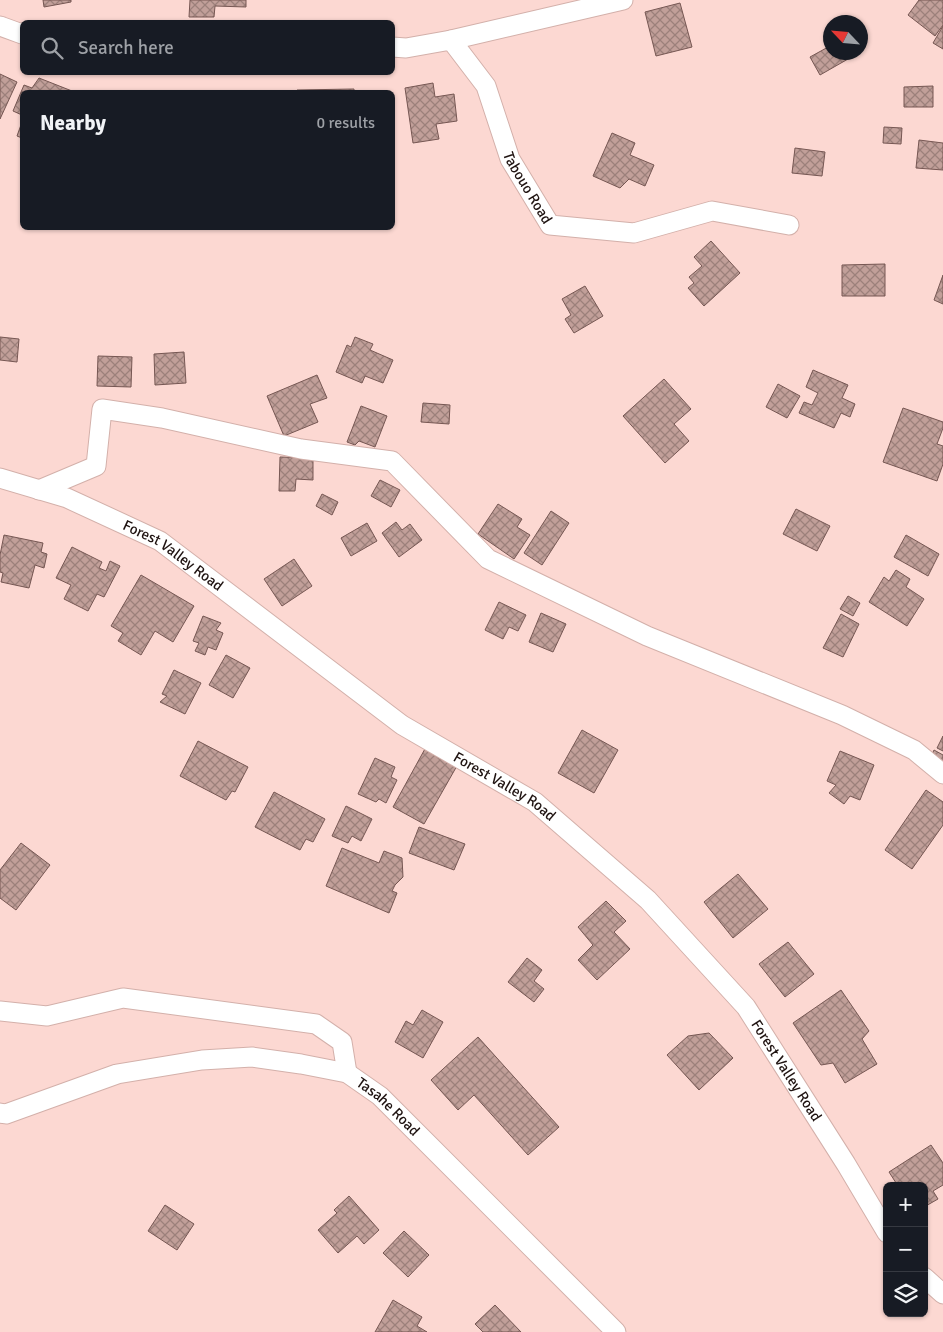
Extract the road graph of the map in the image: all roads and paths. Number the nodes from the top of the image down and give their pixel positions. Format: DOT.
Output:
graph roads {
  1 [pos="623,0"];
  2 [pos="0,26"];
  3 [pos="20,33"];
  4 [pos="451,40"];
  5 [pos="395,47"];
  6 [pos="788,225"];
  7 [pos="0,478"];
  8 [pos="39,490"];
  9 [pos="943,774"];
  10 [pos="0,1011"];
  11 [pos="347,1073"];
  12 [pos="0,1113"];
  13 [pos="883,1227"];
  14 [pos="928,1281"];
  15 [pos="943,1294"];
  16 [pos="616,1332"];
  1 -- 4 [label="street"];
  2 -- 3 [label="street"];
  4 -- 5 [label="street"];
  4 -- 6 [label="street, Tabouo Road"];
  7 -- 8 [label="street, Forest Valley Road"];
  8 -- 9 [label="street"];
  8 -- 13 [label="street, Forest Valley Road"];
  10 -- 11 [label="street"];
  11 -- 12 [label="street, Tasahe Road"];
  11 -- 16 [label="street, Tasahe Road"];
  14 -- 15 [label="street"];
}
